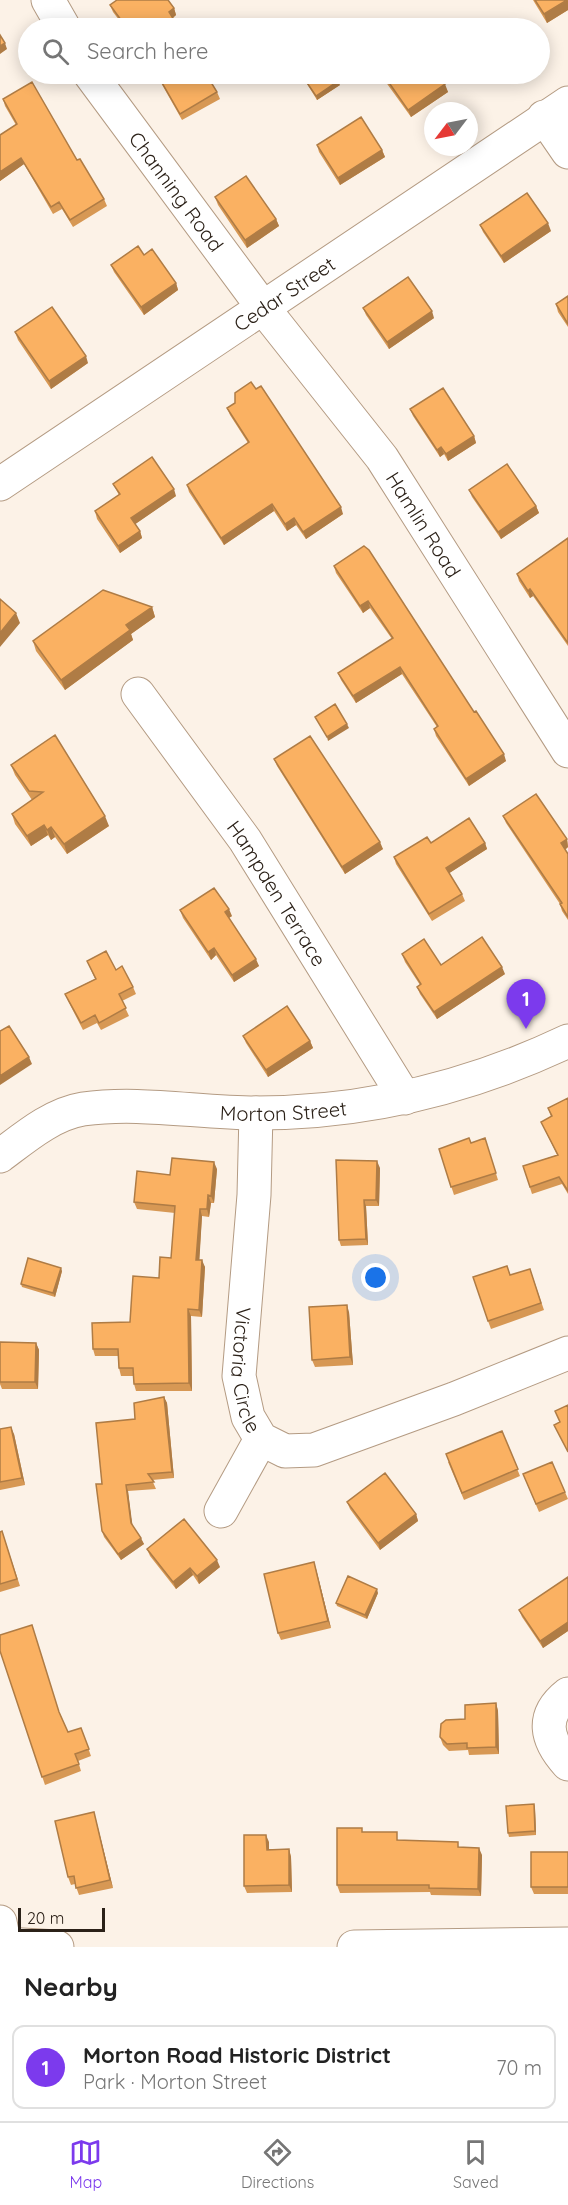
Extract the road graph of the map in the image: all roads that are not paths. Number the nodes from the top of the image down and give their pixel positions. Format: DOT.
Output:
graph roads {
  1 [pos="48,0"];
  2 [pos="58,18"];
  3 [pos="97,84"];
  4 [pos="556,110"];
  5 [pos="568,152"];
  6 [pos="264,309"];
  7 [pos="0,484"];
  8 [pos="138,694"];
  9 [pos="568,750"];
  10 [pos="568,1041"];
  11 [pos="405,1098"];
  12 [pos="256,1113"];
  13 [pos="0,1156"];
  14 [pos="568,1353"];
  15 [pos="261,1439"];
  16 [pos="221,1511"];
  17 [pos="568,1694"];
  18 [pos="568,1764"];
  19 [pos="3,1937"];
  20 [pos="568,1944"];
  21 [pos="57,1947"];
  22 [pos="354,1947"];
  1 -- 2 [label="street"];
  3 -- 6 [label="street, Channing Road"];
  4 -- 5 [label="street"];
  4 -- 6 [label="street, Cedar Street"];
  6 -- 7 [label="street, Cedar Street"];
  6 -- 9 [label="street, Hamlin Road"];
  8 -- 11 [label="street, Hampden Terrace"];
  10 -- 11 [label="street, Morton Street"];
  11 -- 12 [label="street, Morton Street"];
  12 -- 13 [label="street, Morton Street"];
  12 -- 15 [label="street, Victoria Circle"];
  14 -- 15 [label="street, Victoria Circle"];
  15 -- 16 [label="street"];
  17 -- 18 [label="street"];
  19 -- 21 [label="street"];
  20 -- 22 [label="street"];
}
